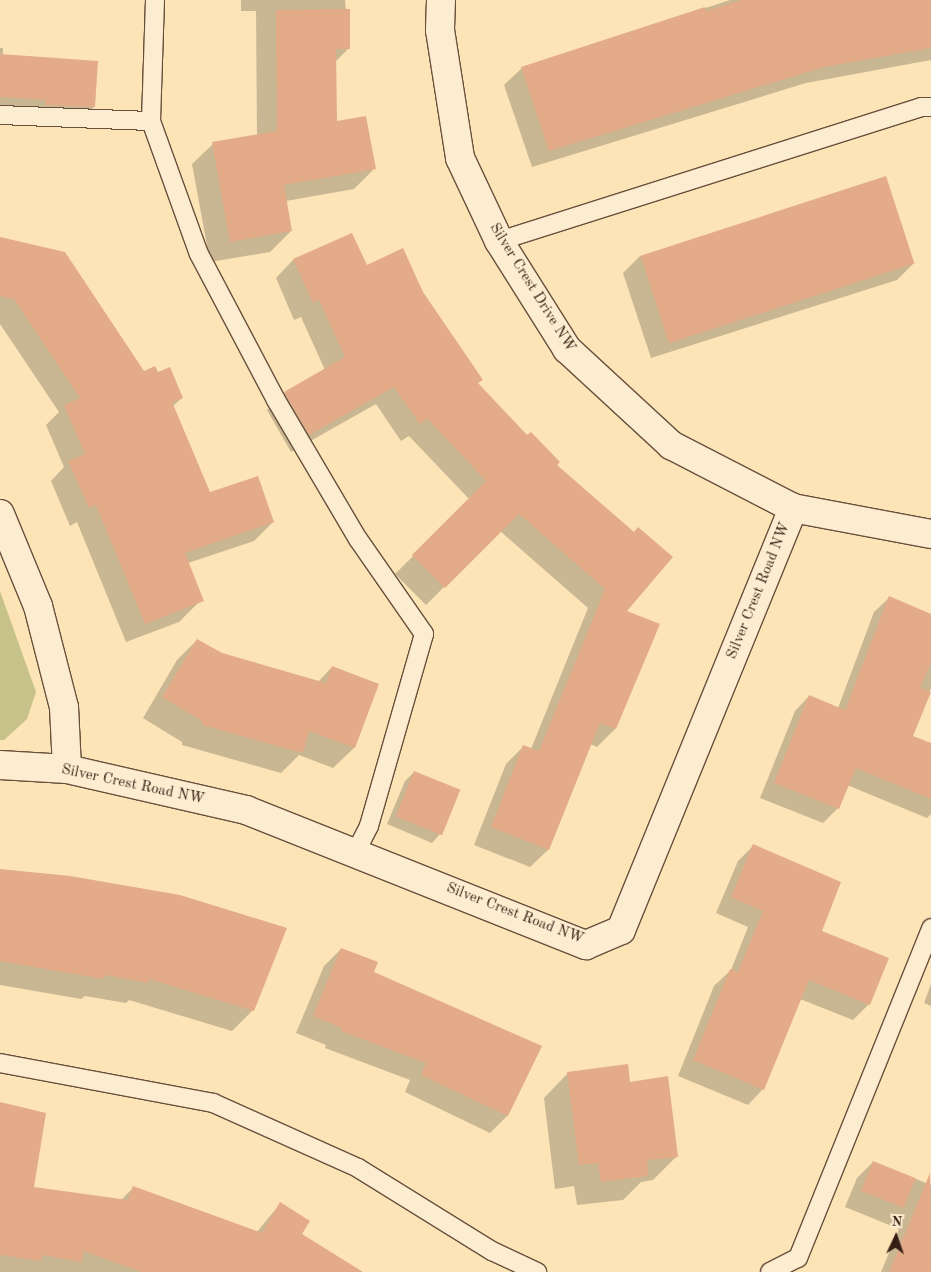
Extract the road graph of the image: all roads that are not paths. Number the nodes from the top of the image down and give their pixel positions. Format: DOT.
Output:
graph roads {
  1 [pos="155,0"];
  2 [pos="441,0"];
  3 [pos="931,107"];
  4 [pos="0,115"];
  5 [pos="151,120"];
  6 [pos="499,241"];
  7 [pos="793,508"];
  8 [pos="0,514"];
  9 [pos="931,534"];
  10 [pos="0,765"];
  11 [pos="67,769"];
  12 [pos="356,852"];
  13 [pos="931,928"];
  14 [pos="0,1063"];
  15 [pos="537,1272"];
  16 [pos="770,1272"];
  1 -- 5 [label="lane"];
  2 -- 6 [label="street, Silver Crest Drive NW"];
  3 -- 6 [label="lane"];
  4 -- 5 [label="lane"];
  5 -- 12 [label="lane"];
  6 -- 7 [label="street, Silver Crest Drive NW"];
  7 -- 9 [label="street, Silver Crest Drive NW"];
  7 -- 12 [label="street, Silver Crest Road NW"];
  8 -- 11 [label="street"];
  10 -- 11 [label="street, Silver Crest Road NW"];
  11 -- 12 [label="street, Silver Crest Road NW"];
  13 -- 16 [label="lane"];
  14 -- 15 [label="lane"];
}
